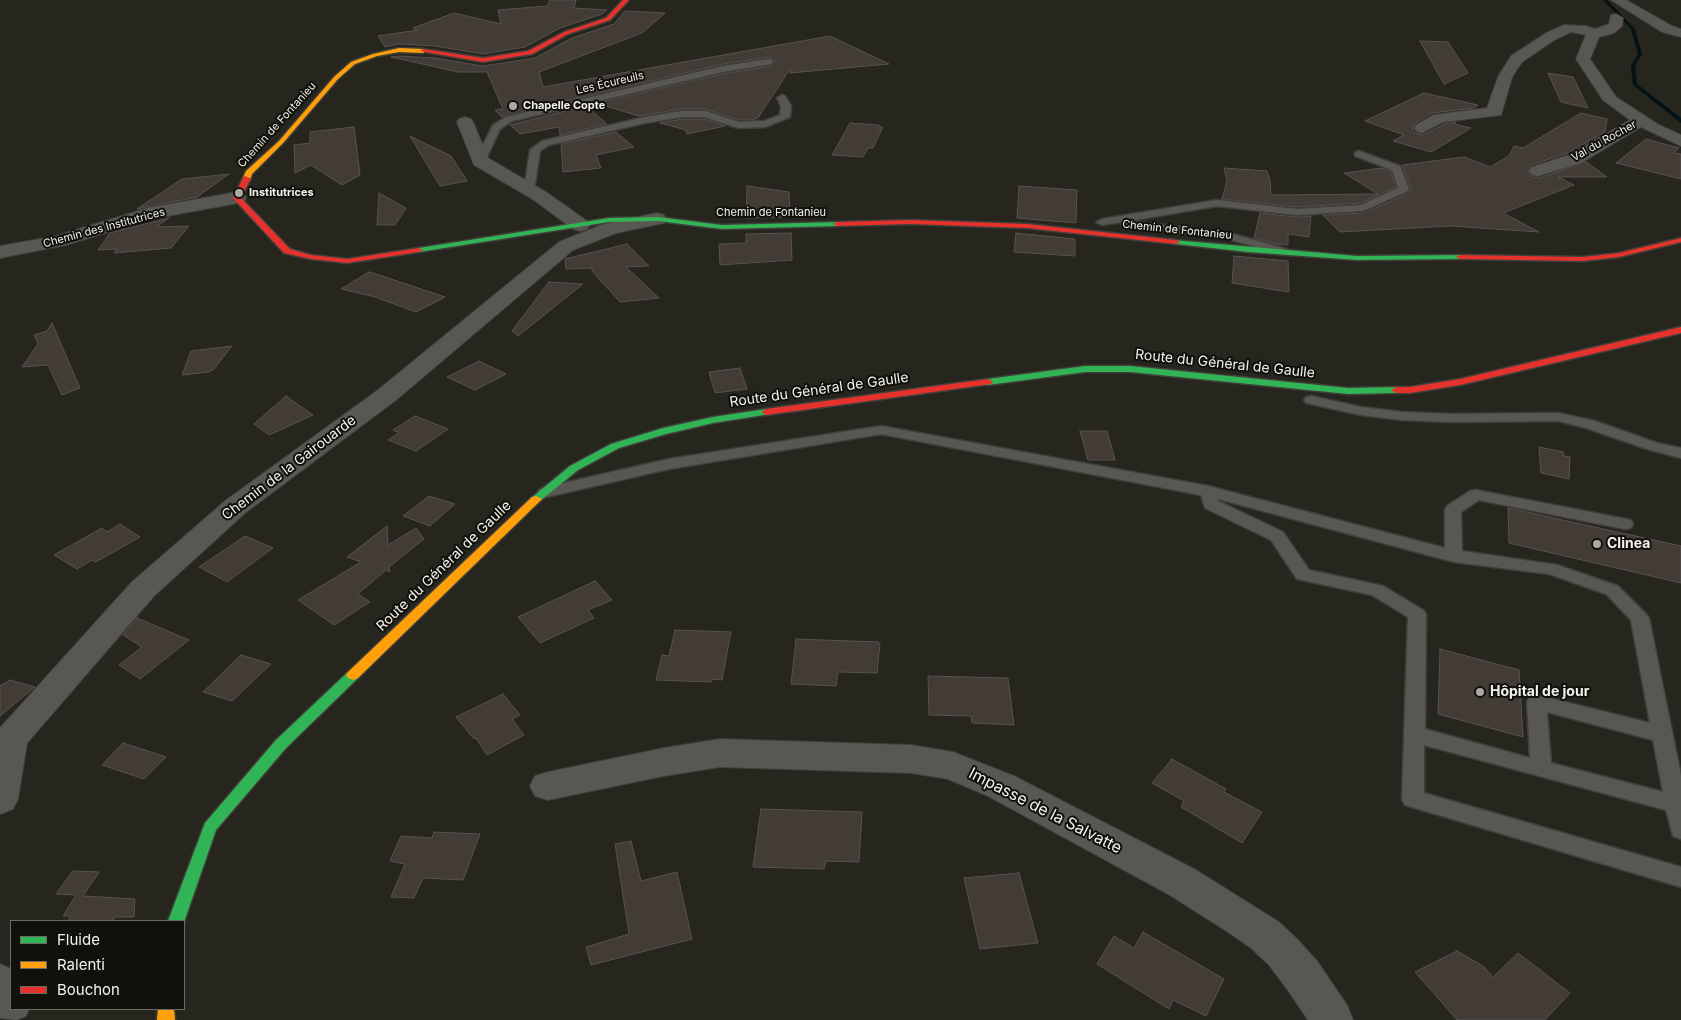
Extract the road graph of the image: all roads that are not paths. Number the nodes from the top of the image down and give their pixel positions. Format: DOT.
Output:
graph roads {
  1 [pos="626,0"];
  2 [pos="1617,0"];
  3 [pos="1616,18"];
  4 [pos="1681,33"];
  5 [pos="1593,34"];
  6 [pos="769,62"];
  7 [pos="782,98"];
  8 [pos="1642,120"];
  9 [pos="464,122"];
  10 [pos="1422,128"];
  11 [pos="1681,141"];
  12 [pos="1359,154"];
  13 [pos="480,161"];
  14 [pos="1538,171"];
  15 [pos="530,190"];
  16 [pos="237,198"];
  17 [pos="658,219"];
  18 [pos="580,225"];
  19 [pos="1681,240"];
  20 [pos="0,252"];
  21 [pos="1290,253"];
  22 [pos="1681,330"];
  23 [pos="1312,400"];
  24 [pos="1681,453"];
  25 [pos="1208,492"];
  26 [pos="542,493"];
  27 [pos="1625,524"];
  28 [pos="1454,556"];
  29 [pos="1414,734"];
  30 [pos="1662,734"];
  31 [pos="1542,769"];
  32 [pos="548,786"];
  33 [pos="0,799"];
  34 [pos="1676,804"];
  35 [pos="1681,830"];
  36 [pos="1681,877"];
  37 [pos="176,920"];
  38 [pos="0,984"];
  39 [pos="10,1000"];
  40 [pos="1332,1020"];
  1 -- 16 [label="street, Chemin de Fontanieu"];
  2 -- 4 [label="street"];
  3 -- 5 [label="street"];
  5 -- 8 [label="street"];
  5 -- 10 [label="street"];
  6 -- 13 [label="lane, Les Écureuils"];
  7 -- 15 [label="lane"];
  8 -- 11 [label="street"];
  8 -- 14 [label="street, Val du Rocher"];
  9 -- 13 [label="street"];
  12 -- 21 [label="lane"];
  13 -- 15 [label="street"];
  15 -- 18 [label="street"];
  16 -- 18 [label="street, Chemin de Fontanieu"];
  16 -- 20 [label="street, Chemin des Institutrices"];
  17 -- 18 [label="street, Chemin de Fontanieu"];
  17 -- 21 [label="street, Chemin de Fontanieu"];
  17 -- 33 [label="street, Chemin de la Gairouarde"];
  19 -- 21 [label="street, Chemin de Fontanieu"];
  22 -- 26 [label="street, Route du Général de Gaulle"];
  23 -- 24 [label="lane"];
  25 -- 26 [label="lane"];
  25 -- 28 [label="lane"];
  25 -- 29 [label="lane"];
  26 -- 37 [label="street, Route du Général de Gaulle"];
  27 -- 28 [label="lane"];
  28 -- 30 [label="lane"];
  29 -- 31 [label="lane"];
  29 -- 36 [label="lane"];
  30 -- 31 [label="lane"];
  30 -- 34 [label="lane"];
  31 -- 34 [label="lane"];
  32 -- 40 [label="street, Impasse de la Salvatte"];
  34 -- 35 [label="lane"];
  38 -- 39 [label="street"];
}
